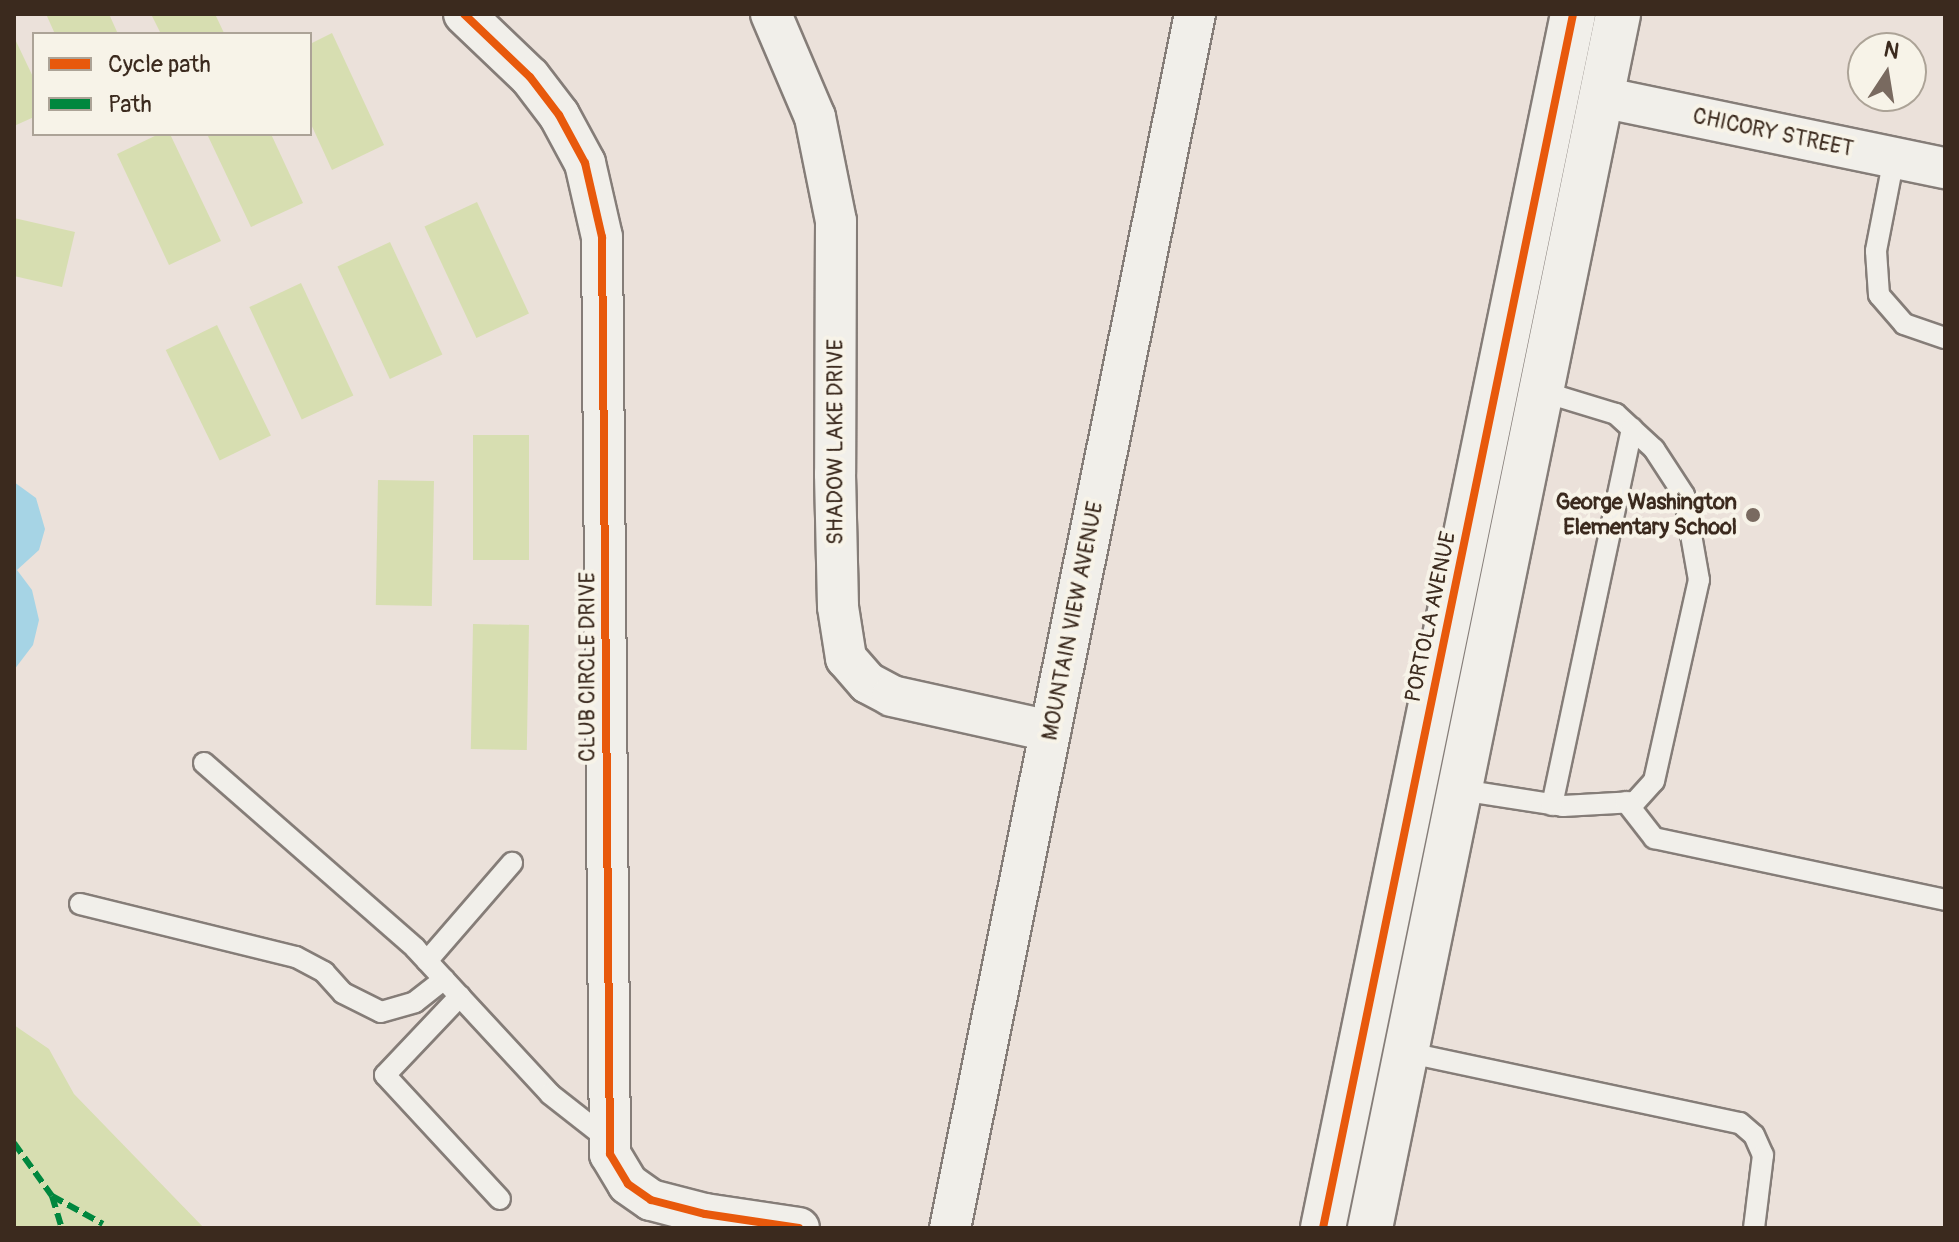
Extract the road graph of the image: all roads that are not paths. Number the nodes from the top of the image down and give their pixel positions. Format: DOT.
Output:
graph roads {
  1 [pos="464,14"];
  2 [pos="771,14"];
  3 [pos="1195,14"];
  4 [pos="1573,14"];
  5 [pos="1618,14"];
  6 [pos="1601,97"];
  7 [pos="1894,158"];
  8 [pos="1945,168"];
  9 [pos="1945,338"];
  10 [pos="1541,391"];
  11 [pos="1632,428"];
  12 [pos="1050,731"];
  13 [pos="204,763"];
  14 [pos="1461,790"];
  15 [pos="1626,802"];
  16 [pos="1552,805"];
  17 [pos="512,863"];
  18 [pos="1945,900"];
  19 [pos="80,904"];
  20 [pos="427,961"];
  21 [pos="444,979"];
  22 [pos="460,996"];
  23 [pos="1405,1052"];
  24 [pos="610,1141"];
  25 [pos="500,1199"];
  26 [pos="799,1228"];
  27 [pos="950,1228"];
  28 [pos="1323,1228"];
  29 [pos="1370,1228"];
  30 [pos="1754,1228"];
  1 -- 24 [label="street, CLUB CIRCLE DRIVE"];
  2 -- 12 [label="street, SHADOW LAKE DRIVE"];
  3 -- 12 [label="street, MOUNTAIN VIEW AVENUE"];
  4 -- 28 [label="street, PORTOLA AVENUE"];
  5 -- 6 [label="street"];
  6 -- 7 [label="street, CHICORY STREET"];
  6 -- 10 [label="street"];
  7 -- 8 [label="street, CHICORY STREET"];
  7 -- 9 [label="lane"];
  10 -- 11 [label="lane"];
  10 -- 14 [label="street"];
  11 -- 15 [label="lane"];
  11 -- 16 [label="lane"];
  12 -- 27 [label="street, MOUNTAIN VIEW AVENUE"];
  13 -- 20 [label="lane"];
  14 -- 16 [label="lane"];
  14 -- 23 [label="street"];
  15 -- 16 [label="lane"];
  15 -- 18 [label="lane"];
  17 -- 20 [label="lane"];
  19 -- 21 [label="lane"];
  20 -- 21 [label="lane"];
  21 -- 22 [label="lane"];
  22 -- 24 [label="lane"];
  22 -- 25 [label="lane"];
  23 -- 29 [label="street"];
  23 -- 30 [label="lane"];
  24 -- 26 [label="street, CLUB CIRCLE DRIVE"];
}
